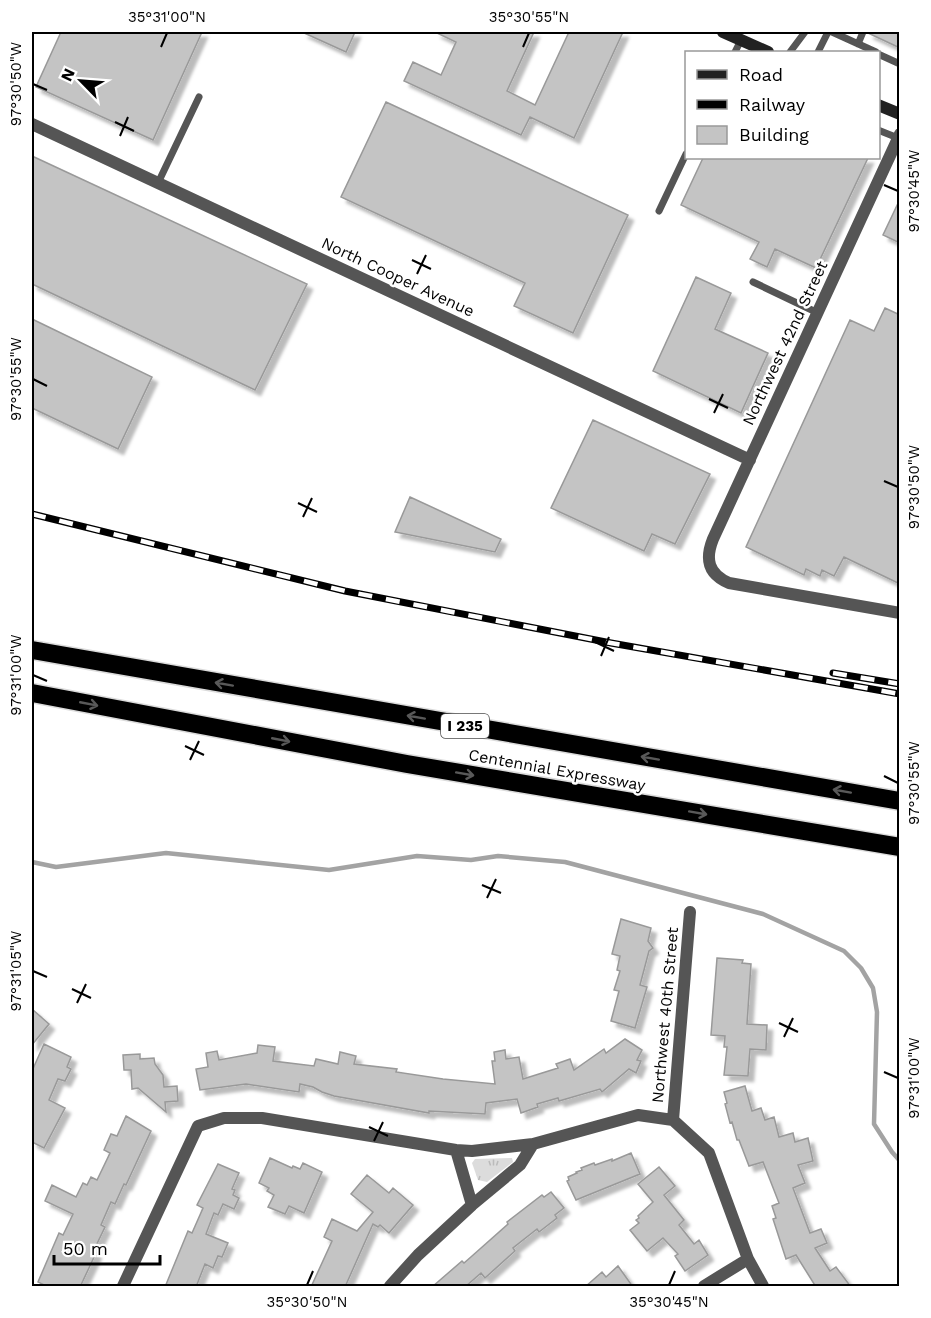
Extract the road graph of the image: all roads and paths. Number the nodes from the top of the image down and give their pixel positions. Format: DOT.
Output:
graph roads {
  1 [pos="723,32"];
  2 [pos="805,32"];
  3 [pos="828,32"];
  4 [pos="832,32"];
  5 [pos="863,32"];
  6 [pos="741,40"];
  7 [pos="858,44"];
  8 [pos="736,51"];
  9 [pos="766,51"];
  10 [pos="791,51"];
  11 [pos="818,51"];
  12 [pos="873,51"];
  13 [pos="880,54"];
  14 [pos="900,64"];
  15 [pos="199,97"];
  16 [pos="880,105"];
  17 [pos="900,114"];
  18 [pos="32,123"];
  19 [pos="880,130"];
  20 [pos="899,136"];
  21 [pos="685,158"];
  22 [pos="158,183"];
  23 [pos="659,211"];
  24 [pos="753,282"];
  25 [pos="818,313"];
  26 [pos="750,460"];
  27 [pos="900,613"];
  28 [pos="32,650"];
  29 [pos="32,693"];
  30 [pos="900,801"];
  31 [pos="900,847"];
  32 [pos="690,912"];
  33 [pos="673,1120"];
  34 [pos="533,1144"];
  35 [pos="456,1150"];
  36 [pos="472,1205"];
  37 [pos="748,1259"];
  38 [pos="123,1287"];
  39 [pos="390,1287"];
  40 [pos="704,1287"];
  41 [pos="763,1287"];
  1 -- 6 [label="main road"];
  2 -- 10 [label="lane"];
  3 -- 11 [label="lane"];
  4 -- 7 [label="lane"];
  5 -- 7 [label="lane"];
  6 -- 8 [label="lane"];
  6 -- 9 [label="main road"];
  7 -- 12 [label="lane"];
  13 -- 14 [label="lane"];
  15 -- 22 [label="lane"];
  16 -- 17 [label="main road"];
  18 -- 22 [label="street, North Cooper Avenue"];
  19 -- 20 [label="lane"];
  20 -- 25 [label="street, Northwest 42nd Street"];
  21 -- 23 [label="lane"];
  22 -- 26 [label="street, North Cooper Avenue"];
  24 -- 25 [label="lane"];
  25 -- 26 [label="street, Northwest 42nd Street"];
  26 -- 27 [label="street, Northwest 42nd Street"];
  30 -- 28 [label="highway, Centennial Expressway / I 235, one-way"];
  29 -- 31 [label="highway, Centennial Expressway, one-way"];
  32 -- 33 [label="street, Northwest 40th Street"];
  33 -- 34 [label="street"];
  33 -- 37 [label="street"];
  34 -- 35 [label="street"];
  34 -- 36 [label="street"];
  35 -- 36 [label="street"];
  35 -- 38 [label="street"];
  36 -- 39 [label="street"];
  37 -- 40 [label="street"];
  37 -- 41 [label="street"];
}
